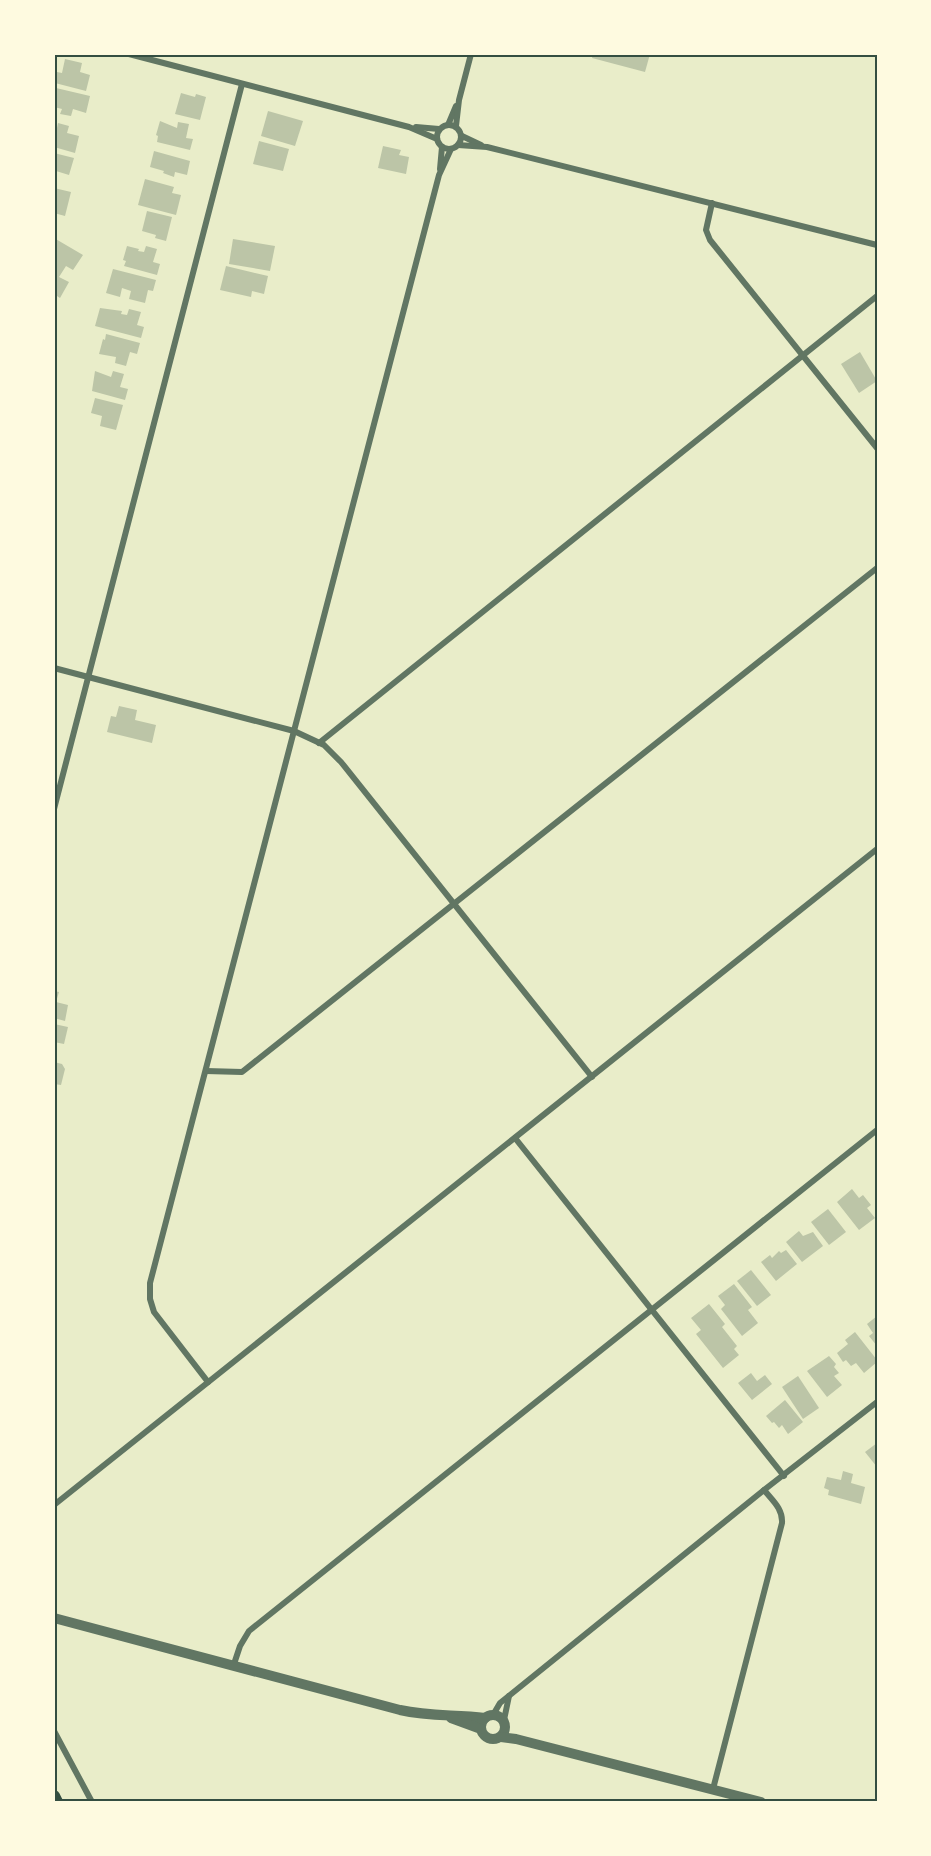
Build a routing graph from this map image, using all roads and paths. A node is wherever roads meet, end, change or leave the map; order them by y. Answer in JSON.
{"nodes":[{"id":1,"x":129,"y":54,"type":"edge"},
{"id":2,"x":471,"y":54,"type":"edge"},
{"id":3,"x":242,"y":84,"type":"junction"},
{"id":4,"x":459,"y":100,"type":"junction"},
{"id":5,"x":448,"y":125,"type":"junction"},
{"id":6,"x":456,"y":126,"type":"junction"},
{"id":7,"x":409,"y":127,"type":"junction"},
{"id":8,"x":439,"y":129,"type":"junction"},
{"id":9,"x":462,"y":136,"type":"junction"},
{"id":10,"x":437,"y":139,"type":"junction"},
{"id":11,"x":458,"y":145,"type":"junction"},
{"id":12,"x":442,"y":147,"type":"junction"},
{"id":13,"x":487,"y":147,"type":"junction"},
{"id":14,"x":451,"y":149,"type":"junction"},
{"id":15,"x":439,"y":175,"type":"junction"},
{"id":16,"x":712,"y":203,"type":"junction"},
{"id":17,"x":877,"y":245,"type":"edge"},
{"id":18,"x":877,"y":296,"type":"edge"},
{"id":19,"x":803,"y":354,"type":"junction"},
{"id":20,"x":877,"y":448,"type":"edge"},
{"id":21,"x":877,"y":568,"type":"edge"},
{"id":22,"x":54,"y":668,"type":"edge"},
{"id":23,"x":88,"y":677,"type":"junction"},
{"id":24,"x":294,"y":731,"type":"junction"},
{"id":25,"x":319,"y":742,"type":"junction"},
{"id":26,"x":58,"y":781,"type":"edge"},
{"id":27,"x":54,"y":809,"type":"edge"},
{"id":28,"x":877,"y":849,"type":"edge"},
{"id":29,"x":455,"y":904,"type":"junction"},
{"id":30,"x":206,"y":1071,"type":"junction"},
{"id":31,"x":592,"y":1077,"type":"junction"},
{"id":32,"x":877,"y":1130,"type":"edge"},
{"id":33,"x":515,"y":1138,"type":"junction"},
{"id":34,"x":652,"y":1310,"type":"junction"},
{"id":35,"x":208,"y":1382,"type":"junction"},
{"id":36,"x":877,"y":1402,"type":"edge"},
{"id":37,"x":784,"y":1476,"type":"junction"},
{"id":38,"x":764,"y":1490,"type":"junction"},
{"id":39,"x":54,"y":1505,"type":"edge"},
{"id":40,"x":54,"y":1618,"type":"edge"},
{"id":41,"x":234,"y":1664,"type":"junction"},
{"id":42,"x":510,"y":1695,"type":"junction"},
{"id":43,"x":494,"y":1721,"type":"junction"},
{"id":44,"x":54,"y":1731,"type":"edge"},
{"id":45,"x":501,"y":1737,"type":"junction"},
{"id":46,"x":56,"y":1739,"type":"edge"},
{"id":47,"x":537,"y":1744,"type":"junction"},
{"id":48,"x":713,"y":1789,"type":"junction"},
{"id":49,"x":54,"y":1796,"type":"edge"},
{"id":50,"x":57,"y":1802,"type":"edge"},
{"id":51,"x":92,"y":1802,"type":"edge"},
{"id":52,"x":761,"y":1802,"type":"edge"}],
"edges":[{"from":1,"to":3,"type":"street"},
{"from":2,"to":4,"type":"street"},
{"from":3,"to":7,"type":"street"},
{"from":3,"to":23,"type":"street"},
{"from":4,"to":5,"type":"street"},
{"from":4,"to":6,"type":"street"},
{"from":5,"to":6,"type":"street"},
{"from":5,"to":8,"type":"street"},
{"from":6,"to":9,"type":"street"},
{"from":7,"to":8,"type":"street"},
{"from":7,"to":10,"type":"street"},
{"from":8,"to":10,"type":"street"},
{"from":9,"to":11,"type":"street"},
{"from":9,"to":13,"type":"street"},
{"from":10,"to":12,"type":"street"},
{"from":11,"to":13,"type":"street"},
{"from":11,"to":14,"type":"street"},
{"from":12,"to":14,"type":"street"},
{"from":12,"to":15,"type":"street"},
{"from":13,"to":16,"type":"street"},
{"from":14,"to":15,"type":"street"},
{"from":15,"to":24,"type":"street"},
{"from":16,"to":17,"type":"street"},
{"from":16,"to":19,"type":"street"},
{"from":18,"to":19,"type":"street"},
{"from":19,"to":20,"type":"street"},
{"from":19,"to":25,"type":"street"},
{"from":21,"to":29,"type":"street"},
{"from":22,"to":23,"type":"street"},
{"from":23,"to":24,"type":"street"},
{"from":23,"to":26,"type":"street"},
{"from":24,"to":25,"type":"street"},
{"from":24,"to":30,"type":"street"},
{"from":25,"to":29,"type":"street"},
{"from":26,"to":27,"type":"street"},
{"from":28,"to":31,"type":"street"},
{"from":29,"to":30,"type":"street"},
{"from":29,"to":31,"type":"street"},
{"from":30,"to":35,"type":"street"},
{"from":31,"to":33,"type":"street"},
{"from":32,"to":34,"type":"street"},
{"from":33,"to":34,"type":"street"},
{"from":33,"to":35,"type":"street"},
{"from":34,"to":37,"type":"street"},
{"from":34,"to":41,"type":"street"},
{"from":35,"to":39,"type":"street"},
{"from":36,"to":37,"type":"street"},
{"from":37,"to":38,"type":"street"},
{"from":38,"to":42,"type":"street"},
{"from":38,"to":48,"type":"street"},
{"from":40,"to":41,"type":"street"},
{"from":41,"to":43,"type":"street"},
{"from":42,"to":43,"type":"street"},
{"from":42,"to":43,"type":"street"},
{"from":43,"to":45,"type":"street"},
{"from":43,"to":45,"type":"street"},
{"from":43,"to":47,"type":"street"},
{"from":44,"to":46,"type":"street"},
{"from":45,"to":47,"type":"street"},
{"from":46,"to":51,"type":"street"},
{"from":47,"to":48,"type":"street"},
{"from":48,"to":52,"type":"street"},
{"from":49,"to":50,"type":"main road"}]}
